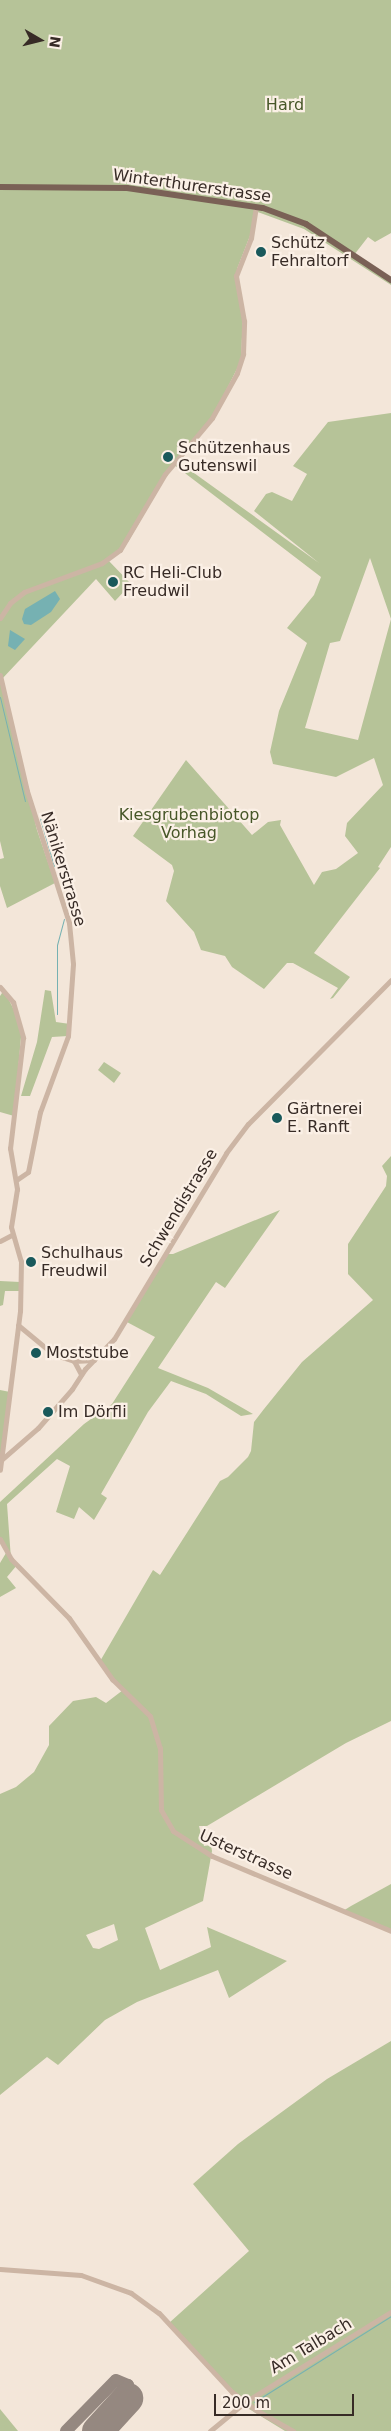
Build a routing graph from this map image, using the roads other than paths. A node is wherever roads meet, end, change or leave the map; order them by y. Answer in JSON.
{"nodes":[{"id":1,"x":2,"y":187,"type":"edge"},
{"id":2,"x":256,"y":206,"type":"junction"},
{"id":3,"x":391,"y":280,"type":"edge"},
{"id":4,"x":0,"y":618,"type":"edge"},
{"id":5,"x":0,"y":675,"type":"edge"},
{"id":6,"x":391,"y":980,"type":"edge"},
{"id":7,"x":0,"y":987,"type":"edge"},
{"id":8,"x":16,"y":1180,"type":"junction"},
{"id":9,"x":12,"y":1236,"type":"junction"},
{"id":10,"x":0,"y":1241,"type":"edge"},
{"id":11,"x":18,"y":1325,"type":"junction"},
{"id":12,"x":94,"y":1360,"type":"junction"},
{"id":13,"x":74,"y":1361,"type":"junction"},
{"id":14,"x":82,"y":1374,"type":"junction"},
{"id":15,"x":1,"y":1460,"type":"junction"},
{"id":16,"x":0,"y":1468,"type":"edge"},
{"id":17,"x":0,"y":1539,"type":"edge"},
{"id":18,"x":391,"y":1931,"type":"edge"},
{"id":19,"x":0,"y":2269,"type":"edge"},
{"id":20,"x":391,"y":2312,"type":"edge"},
{"id":21,"x":245,"y":2402,"type":"junction"},
{"id":22,"x":210,"y":2431,"type":"edge"},
{"id":23,"x":293,"y":2431,"type":"edge"}],
"edges":[{"from":1,"to":2,"type":"main road","name":"Winterthurerstrasse"},
{"from":2,"to":3,"type":"main road","name":"Winterthurerstrasse"},
{"from":2,"to":4,"type":"street"},
{"from":5,"to":8,"type":"street","name":"Nänikerstrasse"},
{"from":6,"to":12,"type":"street","name":"Schwendistrasse"},
{"from":7,"to":8,"type":"street"},
{"from":8,"to":9,"type":"street"},
{"from":9,"to":10,"type":"street"},
{"from":9,"to":11,"type":"street"},
{"from":11,"to":13,"type":"street"},
{"from":11,"to":15,"type":"street"},
{"from":12,"to":13,"type":"street"},
{"from":12,"to":14,"type":"street","name":"Schwendistrasse"},
{"from":13,"to":14,"type":"street"},
{"from":14,"to":15,"type":"street","name":"Schwendistrasse"},
{"from":15,"to":16,"type":"street"},
{"from":17,"to":18,"type":"street","name":"Usterstrasse"},
{"from":19,"to":21,"type":"street"},
{"from":20,"to":21,"type":"street","name":"Am Talbach"},
{"from":21,"to":22,"type":"street","name":"Am Talbach"},
{"from":21,"to":23,"type":"street"}]}
